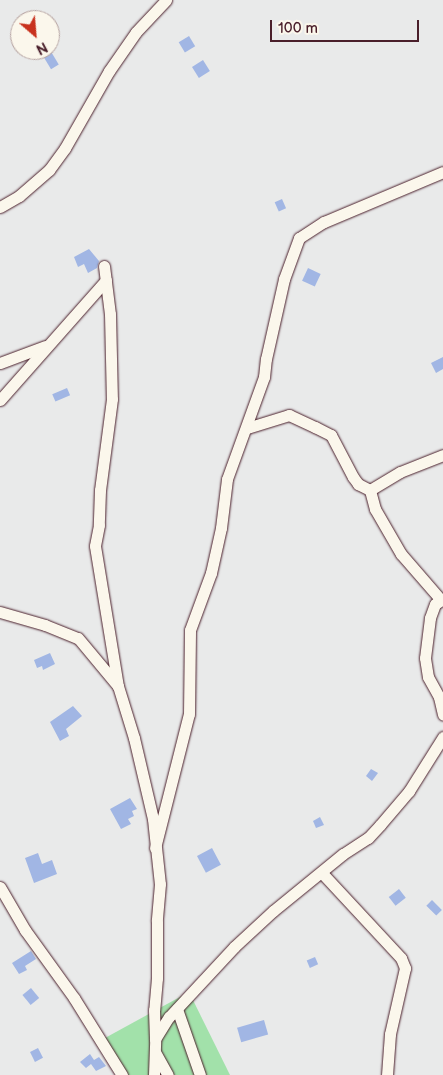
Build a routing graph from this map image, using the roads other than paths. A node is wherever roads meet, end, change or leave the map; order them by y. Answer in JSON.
{"nodes":[{"id":1,"x":167,"y":1,"type":"edge"},
{"id":2,"x":443,"y":172,"type":"edge"},
{"id":3,"x":0,"y":207,"type":"edge"},
{"id":4,"x":104,"y":266,"type":"dead end"},
{"id":5,"x":106,"y":280,"type":"junction"},
{"id":6,"x":48,"y":345,"type":"junction"},
{"id":7,"x":0,"y":363,"type":"edge"},
{"id":8,"x":0,"y":400,"type":"edge"},
{"id":9,"x":247,"y":428,"type":"junction"},
{"id":10,"x":443,"y":455,"type":"edge"},
{"id":11,"x":370,"y":490,"type":"junction"},
{"id":12,"x":442,"y":600,"type":"edge"},
{"id":13,"x":0,"y":612,"type":"edge"},
{"id":14,"x":118,"y":686,"type":"junction"},
{"id":15,"x":443,"y":715,"type":"edge"},
{"id":16,"x":443,"y":737,"type":"edge"},
{"id":17,"x":155,"y":848,"type":"junction"},
{"id":18,"x":322,"y":873,"type":"junction"},
{"id":19,"x":0,"y":887,"type":"edge"},
{"id":20,"x":177,"y":1009,"type":"junction"},
{"id":21,"x":155,"y":1039,"type":"junction"},
{"id":22,"x":155,"y":1052,"type":"junction"},
{"id":23,"x":122,"y":1075,"type":"edge"},
{"id":24,"x":154,"y":1075,"type":"edge"},
{"id":25,"x":168,"y":1075,"type":"edge"},
{"id":26,"x":200,"y":1075,"type":"edge"},
{"id":27,"x":387,"y":1075,"type":"edge"}],
"edges":[{"from":1,"to":3,"type":"street"},
{"from":2,"to":9,"type":"street"},
{"from":4,"to":5,"type":"street"},
{"from":5,"to":6,"type":"street"},
{"from":5,"to":14,"type":"street"},
{"from":6,"to":7,"type":"street"},
{"from":6,"to":8,"type":"street"},
{"from":9,"to":11,"type":"street"},
{"from":9,"to":17,"type":"street"},
{"from":10,"to":11,"type":"street"},
{"from":11,"to":12,"type":"street"},
{"from":12,"to":15,"type":"street"},
{"from":13,"to":14,"type":"street"},
{"from":14,"to":17,"type":"street"},
{"from":16,"to":18,"type":"street"},
{"from":17,"to":21,"type":"street"},
{"from":18,"to":20,"type":"street"},
{"from":18,"to":27,"type":"street"},
{"from":19,"to":23,"type":"street"},
{"from":20,"to":21,"type":"street"},
{"from":20,"to":26,"type":"street"},
{"from":21,"to":22,"type":"street"},
{"from":22,"to":24,"type":"street"},
{"from":22,"to":25,"type":"street"}]}
